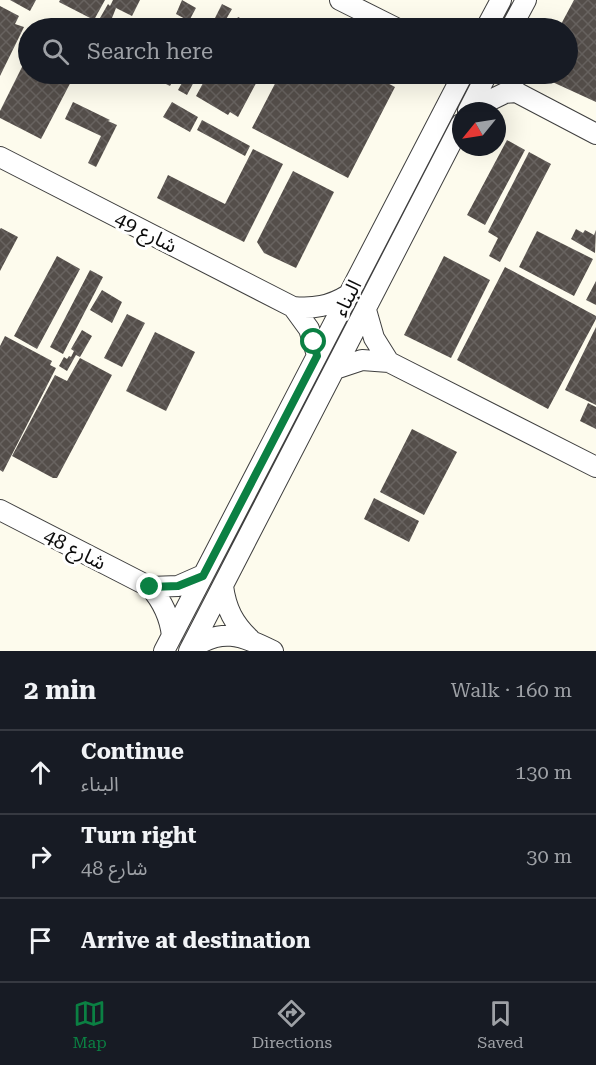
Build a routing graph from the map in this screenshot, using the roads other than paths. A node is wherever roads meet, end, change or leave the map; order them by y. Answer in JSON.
{"nodes":[{"id":1,"x":340,"y":0,"type":"edge"},
{"id":2,"x":501,"y":0,"type":"edge"},
{"id":3,"x":526,"y":0,"type":"edge"},
{"id":4,"x":376,"y":18,"type":"edge"},
{"id":5,"x":491,"y":18,"type":"edge"},
{"id":6,"x":516,"y":18,"type":"edge"},
{"id":7,"x":450,"y":84,"type":"edge"},
{"id":8,"x":458,"y":84,"type":"edge"},
{"id":9,"x":482,"y":84,"type":"edge"},
{"id":10,"x":512,"y":84,"type":"edge"},
{"id":11,"x":516,"y":92,"type":"junction"},
{"id":12,"x":453,"y":93,"type":"junction"},
{"id":13,"x":473,"y":102,"type":"edge"},
{"id":14,"x":485,"y":102,"type":"edge"},
{"id":15,"x":596,"y":134,"type":"edge"},
{"id":16,"x":452,"y":142,"type":"edge"},
{"id":17,"x":0,"y":157,"type":"edge"},
{"id":18,"x":348,"y":295,"type":"junction"},
{"id":19,"x":293,"y":307,"type":"junction"},
{"id":20,"x":366,"y":310,"type":"junction"},
{"id":21,"x":317,"y":356,"type":"junction"},
{"id":22,"x":389,"y":362,"type":"junction"},
{"id":23,"x":335,"y":369,"type":"junction"},
{"id":24,"x":596,"y":467,"type":"edge"},
{"id":25,"x":0,"y":510,"type":"edge"},
{"id":26,"x":203,"y":576,"type":"junction"},
{"id":27,"x":223,"y":586,"type":"junction"},
{"id":28,"x":150,"y":587,"type":"junction"},
{"id":29,"x":250,"y":639,"type":"junction"},
{"id":30,"x":168,"y":644,"type":"edge"},
{"id":31,"x":189,"y":651,"type":"edge"},
{"id":32,"x":273,"y":651,"type":"edge"}],
"edges":[{"from":1,"to":4,"type":"street"},
{"from":2,"to":5,"type":"street"},
{"from":3,"to":6,"type":"street"},
{"from":7,"to":12,"type":"street"},
{"from":8,"to":12,"type":"street","name":"البناء"},
{"from":9,"to":13,"type":"street"},
{"from":10,"to":11,"type":"street"},
{"from":11,"to":14,"type":"street"},
{"from":11,"to":15,"type":"street"},
{"from":12,"to":18,"type":"street","name":"البناء"},
{"from":16,"to":20,"type":"street","name":"البناء"},
{"from":17,"to":19,"type":"street","name":"شارع 49"},
{"from":18,"to":19,"type":"street","name":"شارع 49"},
{"from":18,"to":21,"type":"street","name":"البناء"},
{"from":19,"to":21,"type":"street","name":"شارع 49"},
{"from":20,"to":22,"type":"street"},
{"from":20,"to":23,"type":"street","name":"البناء"},
{"from":21,"to":26,"type":"street","name":"البناء"},
{"from":22,"to":23,"type":"street"},
{"from":22,"to":24,"type":"street"},
{"from":23,"to":27,"type":"street","name":"البناء"},
{"from":25,"to":28,"type":"street","name":"شارع 48"},
{"from":26,"to":28,"type":"street"},
{"from":26,"to":30,"type":"street","name":"البناء"},
{"from":27,"to":29,"type":"street"},
{"from":27,"to":31,"type":"street","name":"البناء"},
{"from":28,"to":30,"type":"street","name":"شارع 48"},
{"from":29,"to":31,"type":"street"},
{"from":29,"to":32,"type":"street"}]}
